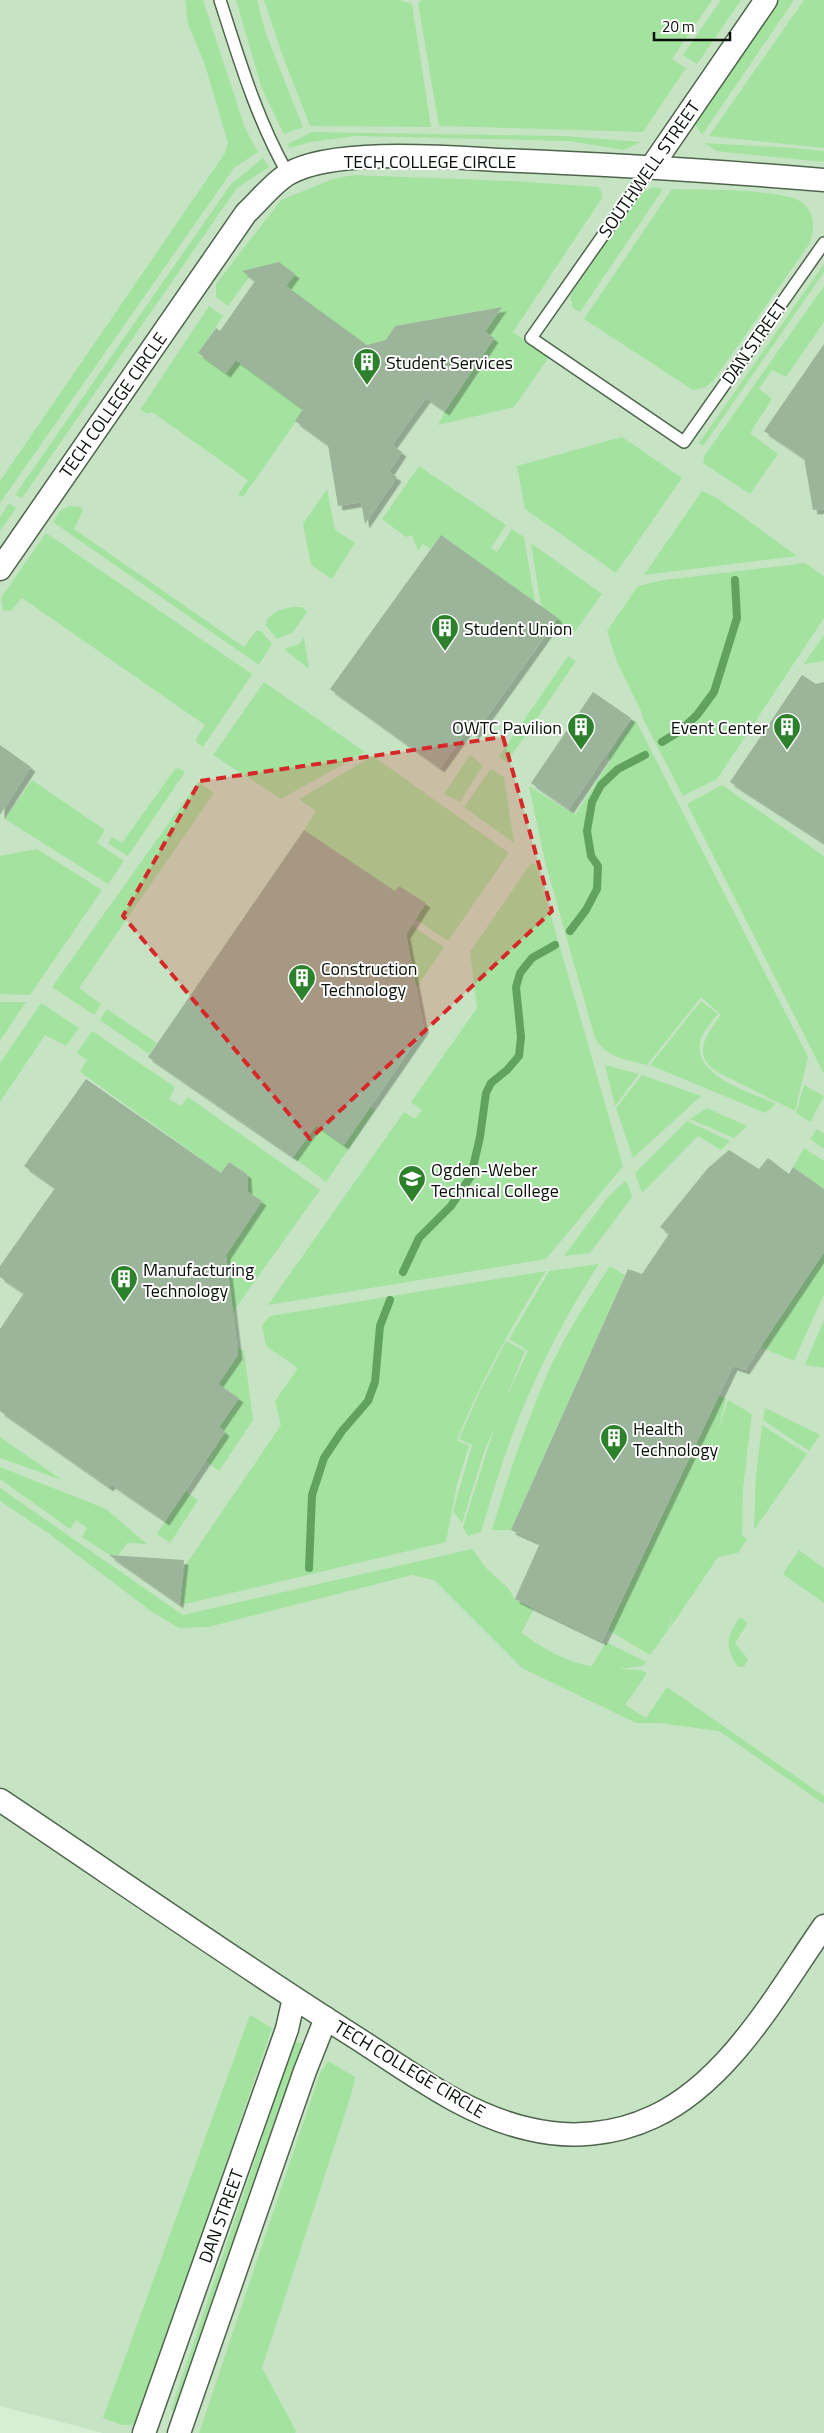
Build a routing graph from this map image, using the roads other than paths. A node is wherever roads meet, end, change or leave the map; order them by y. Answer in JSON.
{"nodes":[{"id":1,"x":220,"y":0,"type":"edge"},
{"id":2,"x":766,"y":0,"type":"edge"},
{"id":3,"x":652,"y":166,"type":"junction"},
{"id":4,"x":288,"y":174,"type":"junction"},
{"id":5,"x":824,"y":180,"type":"edge"},
{"id":6,"x":824,"y":243,"type":"edge"},
{"id":7,"x":684,"y":442,"type":"joint"},
{"id":8,"x":0,"y":569,"type":"edge"},
{"id":9,"x":0,"y":1800,"type":"edge"},
{"id":10,"x":824,"y":1926,"type":"edge"},
{"id":11,"x":294,"y":1998,"type":"junction"},
{"id":12,"x":326,"y":2018,"type":"junction"},
{"id":13,"x":144,"y":2433,"type":"edge"},
{"id":14,"x":179,"y":2433,"type":"edge"}],
"edges":[{"from":1,"to":4,"type":"lane"},
{"from":2,"to":3,"type":"street","name":"SOUTHWELL STREET"},
{"from":3,"to":4,"type":"street","name":"TECH COLLEGE CIRCLE"},
{"from":3,"to":5,"type":"street","name":"TECH COLLEGE CIRCLE"},
{"from":3,"to":7,"type":"lane","name":"SOUTHWELL STREET"},
{"from":4,"to":8,"type":"street","name":"TECH COLLEGE CIRCLE"},
{"from":6,"to":7,"type":"lane","name":"DAN STREET"},
{"from":9,"to":11,"type":"street","name":"TECH COLLEGE CIRCLE"},
{"from":10,"to":12,"type":"street","name":"TECH COLLEGE CIRCLE"},
{"from":11,"to":12,"type":"street","name":"TECH COLLEGE CIRCLE"},
{"from":11,"to":13,"type":"street","name":"DAN STREET"},
{"from":12,"to":14,"type":"street","name":"DAN STREET"}]}
